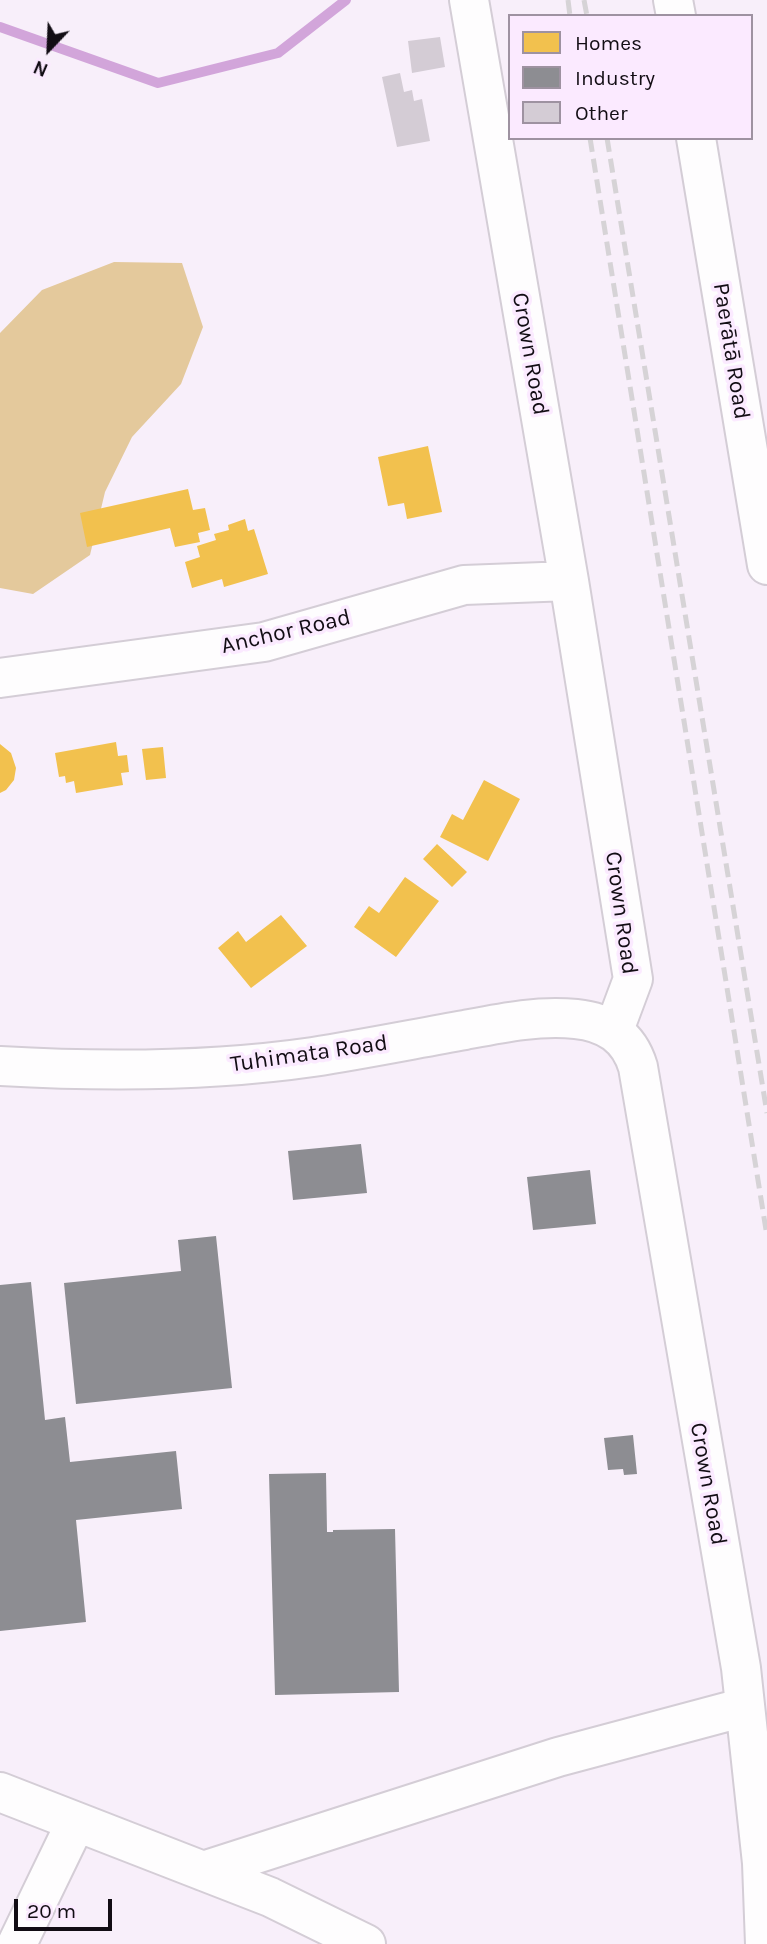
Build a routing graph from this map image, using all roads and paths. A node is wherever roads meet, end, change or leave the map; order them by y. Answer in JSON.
{"nodes":[{"id":1,"x":469,"y":0,"type":"edge"},
{"id":2,"x":696,"y":140,"type":"edge"},
{"id":3,"x":767,"y":565,"type":"edge"},
{"id":4,"x":569,"y":581,"type":"junction"},
{"id":5,"x":0,"y":678,"type":"edge"},
{"id":6,"x":614,"y":1030,"type":"junction"},
{"id":7,"x":0,"y":1066,"type":"edge"},
{"id":8,"x":745,"y":1707,"type":"junction"},
{"id":9,"x":0,"y":1792,"type":"edge"},
{"id":10,"x":76,"y":1822,"type":"junction"},
{"id":11,"x":204,"y":1871,"type":"junction"},
{"id":12,"x":17,"y":1944,"type":"edge"},
{"id":13,"x":366,"y":1944,"type":"edge"},
{"id":14,"x":765,"y":1944,"type":"edge"}],
"edges":[{"from":1,"to":4,"type":"main road","name":"Crown Road"},
{"from":2,"to":3,"type":"main road","name":"Paerātā Road"},
{"from":4,"to":5,"type":"main road","name":"Anchor Road"},
{"from":4,"to":6,"type":"main road","name":"Crown Road"},
{"from":6,"to":7,"type":"main road","name":"Tuhimata Road"},
{"from":6,"to":8,"type":"main road","name":"Crown Road"},
{"from":8,"to":11,"type":"main road"},
{"from":8,"to":14,"type":"main road","name":"Crown Road"},
{"from":9,"to":10,"type":"main road"},
{"from":10,"to":11,"type":"main road"},
{"from":10,"to":12,"type":"main road"},
{"from":11,"to":13,"type":"main road"}]}
